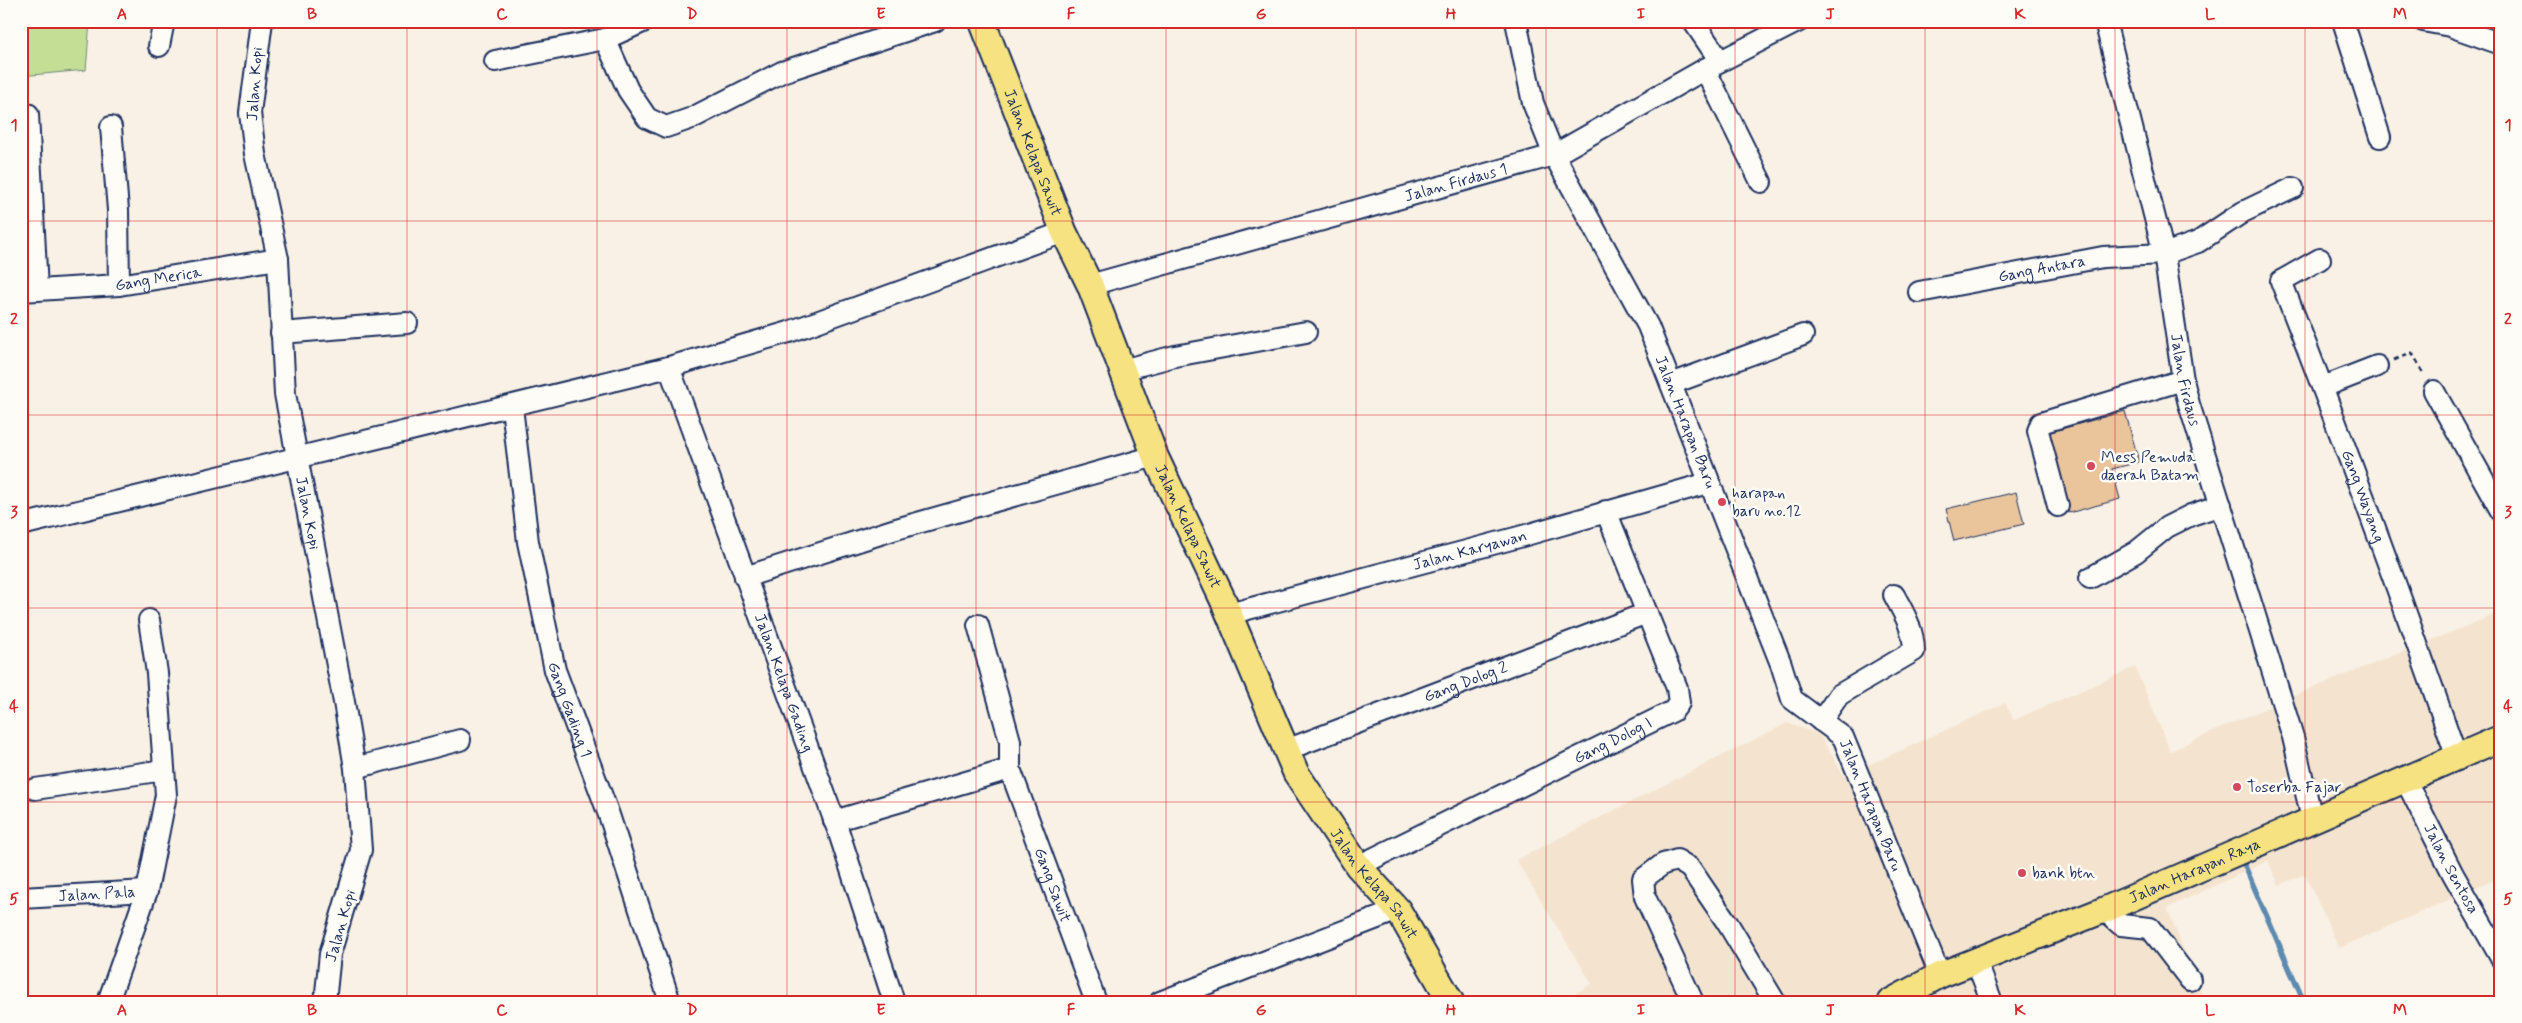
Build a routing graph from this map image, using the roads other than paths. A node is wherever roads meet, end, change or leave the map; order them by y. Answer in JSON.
{"nodes":[{"id":1,"x":164,"y":21,"type":"edge"},
{"id":2,"x":262,"y":21,"type":"edge"},
{"id":3,"x":645,"y":21,"type":"edge"},
{"id":4,"x":936,"y":21,"type":"edge"},
{"id":5,"x":982,"y":21,"type":"edge"},
{"id":6,"x":1516,"y":21,"type":"edge"},
{"id":7,"x":1693,"y":21,"type":"edge"},
{"id":8,"x":1798,"y":21,"type":"edge"},
{"id":9,"x":2105,"y":21,"type":"edge"},
{"id":10,"x":2343,"y":21,"type":"edge"},
{"id":11,"x":2423,"y":21,"type":"edge"},
{"id":12,"x":605,"y":39,"type":"junction"},
{"id":13,"x":2501,"y":44,"type":"edge"},
{"id":14,"x":159,"y":46,"type":"dead end"},
{"id":15,"x":495,"y":61,"type":"dead end"},
{"id":16,"x":1712,"y":65,"type":"junction"},
{"id":17,"x":28,"y":114,"type":"dead end"},
{"id":18,"x":110,"y":127,"type":"dead end"},
{"id":19,"x":2380,"y":138,"type":"dead end"},
{"id":20,"x":1554,"y":155,"type":"junction"},
{"id":21,"x":1761,"y":182,"type":"dead end"},
{"id":22,"x":2293,"y":188,"type":"dead end"},
{"id":23,"x":1064,"y":232,"type":"junction"},
{"id":24,"x":2164,"y":254,"type":"junction"},
{"id":25,"x":2320,"y":258,"type":"dead end"},
{"id":26,"x":278,"y":259,"type":"junction"},
{"id":27,"x":119,"y":285,"type":"junction"},
{"id":28,"x":1090,"y":285,"type":"junction"},
{"id":29,"x":29,"y":291,"type":"edge"},
{"id":30,"x":1920,"y":292,"type":"dead end"},
{"id":31,"x":407,"y":323,"type":"dead end"},
{"id":32,"x":1306,"y":332,"type":"dead end"},
{"id":33,"x":281,"y":333,"type":"junction"},
{"id":34,"x":1803,"y":335,"type":"dead end"},
{"id":35,"x":2377,"y":366,"type":"road end"},
{"id":36,"x":668,"y":367,"type":"junction"},
{"id":37,"x":1122,"y":370,"type":"junction"},
{"id":38,"x":2183,"y":380,"type":"junction"},
{"id":39,"x":1671,"y":384,"type":"junction"},
{"id":40,"x":2323,"y":387,"type":"junction"},
{"id":41,"x":2434,"y":391,"type":"road end"},
{"id":42,"x":512,"y":407,"type":"junction"},
{"id":43,"x":298,"y":456,"type":"junction"},
{"id":44,"x":1155,"y":456,"type":"junction"},
{"id":45,"x":1708,"y":482,"type":"junction"},
{"id":46,"x":2221,"y":505,"type":"junction"},
{"id":47,"x":2058,"y":506,"type":"dead end"},
{"id":48,"x":1606,"y":511,"type":"junction"},
{"id":49,"x":2501,"y":511,"type":"edge"},
{"id":50,"x":21,"y":525,"type":"edge"},
{"id":51,"x":745,"y":577,"type":"junction"},
{"id":52,"x":2090,"y":578,"type":"dead end"},
{"id":53,"x":1894,"y":595,"type":"dead end"},
{"id":54,"x":1647,"y":613,"type":"junction"},
{"id":55,"x":1229,"y":614,"type":"junction"},
{"id":56,"x":149,"y":620,"type":"dead end"},
{"id":57,"x":978,"y":625,"type":"dead end"},
{"id":58,"x":1821,"y":721,"type":"junction"},
{"id":59,"x":2501,"y":738,"type":"edge"},
{"id":60,"x":460,"y":740,"type":"dead end"},
{"id":61,"x":1286,"y":750,"type":"junction"},
{"id":62,"x":2456,"y":755,"type":"junction"},
{"id":63,"x":355,"y":768,"type":"junction"},
{"id":64,"x":1010,"y":769,"type":"junction"},
{"id":65,"x":164,"y":770,"type":"junction"},
{"id":66,"x":2405,"y":779,"type":"junction"},
{"id":67,"x":35,"y":788,"type":"dead end"},
{"id":68,"x":2312,"y":819,"type":"junction"},
{"id":69,"x":834,"y":821,"type":"junction"},
{"id":70,"x":1358,"y":866,"type":"junction"},
{"id":71,"x":147,"y":891,"type":"junction"},
{"id":72,"x":21,"y":898,"type":"edge"},
{"id":73,"x":1398,"y":910,"type":"junction"},
{"id":74,"x":2104,"y":910,"type":"junction"},
{"id":75,"x":2501,"y":958,"type":"edge"},
{"id":76,"x":1976,"y":961,"type":"junction"},
{"id":77,"x":1940,"y":975,"type":"junction"},
{"id":78,"x":2190,"y":980,"type":"dead end"},
{"id":79,"x":108,"y":1002,"type":"edge"},
{"id":80,"x":325,"y":1002,"type":"edge"},
{"id":81,"x":670,"y":1002,"type":"edge"},
{"id":82,"x":894,"y":1002,"type":"edge"},
{"id":83,"x":1096,"y":1002,"type":"edge"},
{"id":84,"x":1160,"y":1002,"type":"edge"},
{"id":85,"x":1451,"y":1002,"type":"edge"},
{"id":86,"x":1693,"y":1002,"type":"edge"},
{"id":87,"x":1775,"y":1002,"type":"edge"},
{"id":88,"x":1890,"y":1002,"type":"edge"},
{"id":89,"x":1992,"y":1002,"type":"edge"}],
"edges":[{"from":1,"to":14,"type":"street"},
{"from":2,"to":26,"type":"street","name":"Jalan Kopi"},
{"from":3,"to":12,"type":"street"},
{"from":4,"to":12,"type":"street"},
{"from":5,"to":23,"type":"main road","name":"Jalan Kelapa Sawit"},
{"from":6,"to":20,"type":"street","name":"Jalan Harapan Baru"},
{"from":7,"to":16,"type":"street"},
{"from":8,"to":16,"type":"street","name":"Jalan Firdaus 1"},
{"from":9,"to":24,"type":"street","name":"Jalan Firdaus"},
{"from":10,"to":19,"type":"street"},
{"from":11,"to":13,"type":"street"},
{"from":12,"to":15,"type":"street"},
{"from":16,"to":20,"type":"street","name":"Jalan Firdaus 1"},
{"from":16,"to":21,"type":"street"},
{"from":17,"to":29,"type":"street"},
{"from":18,"to":27,"type":"street"},
{"from":20,"to":28,"type":"street","name":"Jalan Firdaus 1"},
{"from":20,"to":39,"type":"street","name":"Jalan Harapan Baru"},
{"from":22,"to":24,"type":"street","name":"Gang Antara"},
{"from":23,"to":28,"type":"main road","name":"Jalan Kelapa Sawit"},
{"from":23,"to":36,"type":"street"},
{"from":24,"to":30,"type":"street","name":"Gang Antara"},
{"from":24,"to":38,"type":"street","name":"Jalan Firdaus"},
{"from":25,"to":40,"type":"street","name":"Gang Wayang"},
{"from":26,"to":27,"type":"street","name":"Gang Merica"},
{"from":26,"to":33,"type":"street","name":"Jalan Kopi"},
{"from":27,"to":29,"type":"street","name":"Gang Merica"},
{"from":28,"to":37,"type":"main road","name":"Jalan Kelapa Sawit"},
{"from":31,"to":33,"type":"street"},
{"from":32,"to":37,"type":"street"},
{"from":33,"to":43,"type":"street","name":"Jalan Kopi"},
{"from":34,"to":39,"type":"street"},
{"from":35,"to":40,"type":"street"},
{"from":36,"to":42,"type":"street"},
{"from":36,"to":51,"type":"street","name":"Jalan Kelapa Gading"},
{"from":37,"to":44,"type":"main road","name":"Jalan Kelapa Sawit"},
{"from":38,"to":46,"type":"street","name":"Jalan Firdaus"},
{"from":38,"to":47,"type":"street"},
{"from":39,"to":45,"type":"street","name":"Jalan Harapan Baru"},
{"from":40,"to":62,"type":"street","name":"Gang Wayang"},
{"from":41,"to":49,"type":"street"},
{"from":42,"to":43,"type":"street"},
{"from":42,"to":81,"type":"street","name":"Gang Gading 1"},
{"from":43,"to":50,"type":"street"},
{"from":43,"to":63,"type":"street","name":"Jalan Kopi"},
{"from":44,"to":51,"type":"street"},
{"from":44,"to":55,"type":"main road","name":"Jalan Kelapa Sawit"},
{"from":45,"to":48,"type":"street","name":"Jalan Karyawan"},
{"from":45,"to":58,"type":"street","name":"Jalan Harapan Baru"},
{"from":46,"to":52,"type":"street"},
{"from":46,"to":68,"type":"street","name":"Jalan Firdaus"},
{"from":48,"to":54,"type":"street","name":"Gang Dolog I"},
{"from":48,"to":55,"type":"street","name":"Jalan Karyawan"},
{"from":51,"to":69,"type":"street","name":"Jalan Kelapa Gading"},
{"from":53,"to":58,"type":"street"},
{"from":54,"to":61,"type":"street","name":"Gang Dolog 2"},
{"from":54,"to":70,"type":"street","name":"Gang Dolog I"},
{"from":55,"to":61,"type":"main road","name":"Jalan Kelapa Sawit"},
{"from":56,"to":65,"type":"street"},
{"from":57,"to":64,"type":"street","name":"Gang Sawit"},
{"from":58,"to":77,"type":"street","name":"Jalan Harapan Baru"},
{"from":59,"to":62,"type":"main road","name":"Jalan Harapan Raya"},
{"from":60,"to":63,"type":"street"},
{"from":61,"to":70,"type":"main road","name":"Jalan Kelapa Sawit"},
{"from":62,"to":66,"type":"main road","name":"Jalan Harapan Raya"},
{"from":63,"to":80,"type":"street","name":"Jalan Kopi"},
{"from":64,"to":69,"type":"street"},
{"from":64,"to":83,"type":"street","name":"Gang Sawit"},
{"from":65,"to":67,"type":"street"},
{"from":65,"to":71,"type":"street"},
{"from":66,"to":68,"type":"main road","name":"Jalan Harapan Raya"},
{"from":66,"to":75,"type":"street","name":"Jalan Sentosa"},
{"from":68,"to":74,"type":"main road","name":"Jalan Harapan Raya"},
{"from":69,"to":82,"type":"street","name":"Jalan Kelapa Gading"},
{"from":70,"to":73,"type":"main road","name":"Jalan Kelapa Sawit"},
{"from":71,"to":72,"type":"street","name":"Jalan Pala"},
{"from":71,"to":79,"type":"street","name":"Jalan Pala"},
{"from":73,"to":84,"type":"street"},
{"from":73,"to":85,"type":"main road","name":"Jalan Kelapa Sawit"},
{"from":74,"to":76,"type":"main road","name":"Jalan Harapan Raya"},
{"from":74,"to":78,"type":"street"},
{"from":76,"to":77,"type":"main road","name":"Jalan Harapan Raya"},
{"from":76,"to":89,"type":"street"},
{"from":77,"to":88,"type":"main road","name":"Jalan Harapan Raya"},
{"from":86,"to":87,"type":"street"}]}
